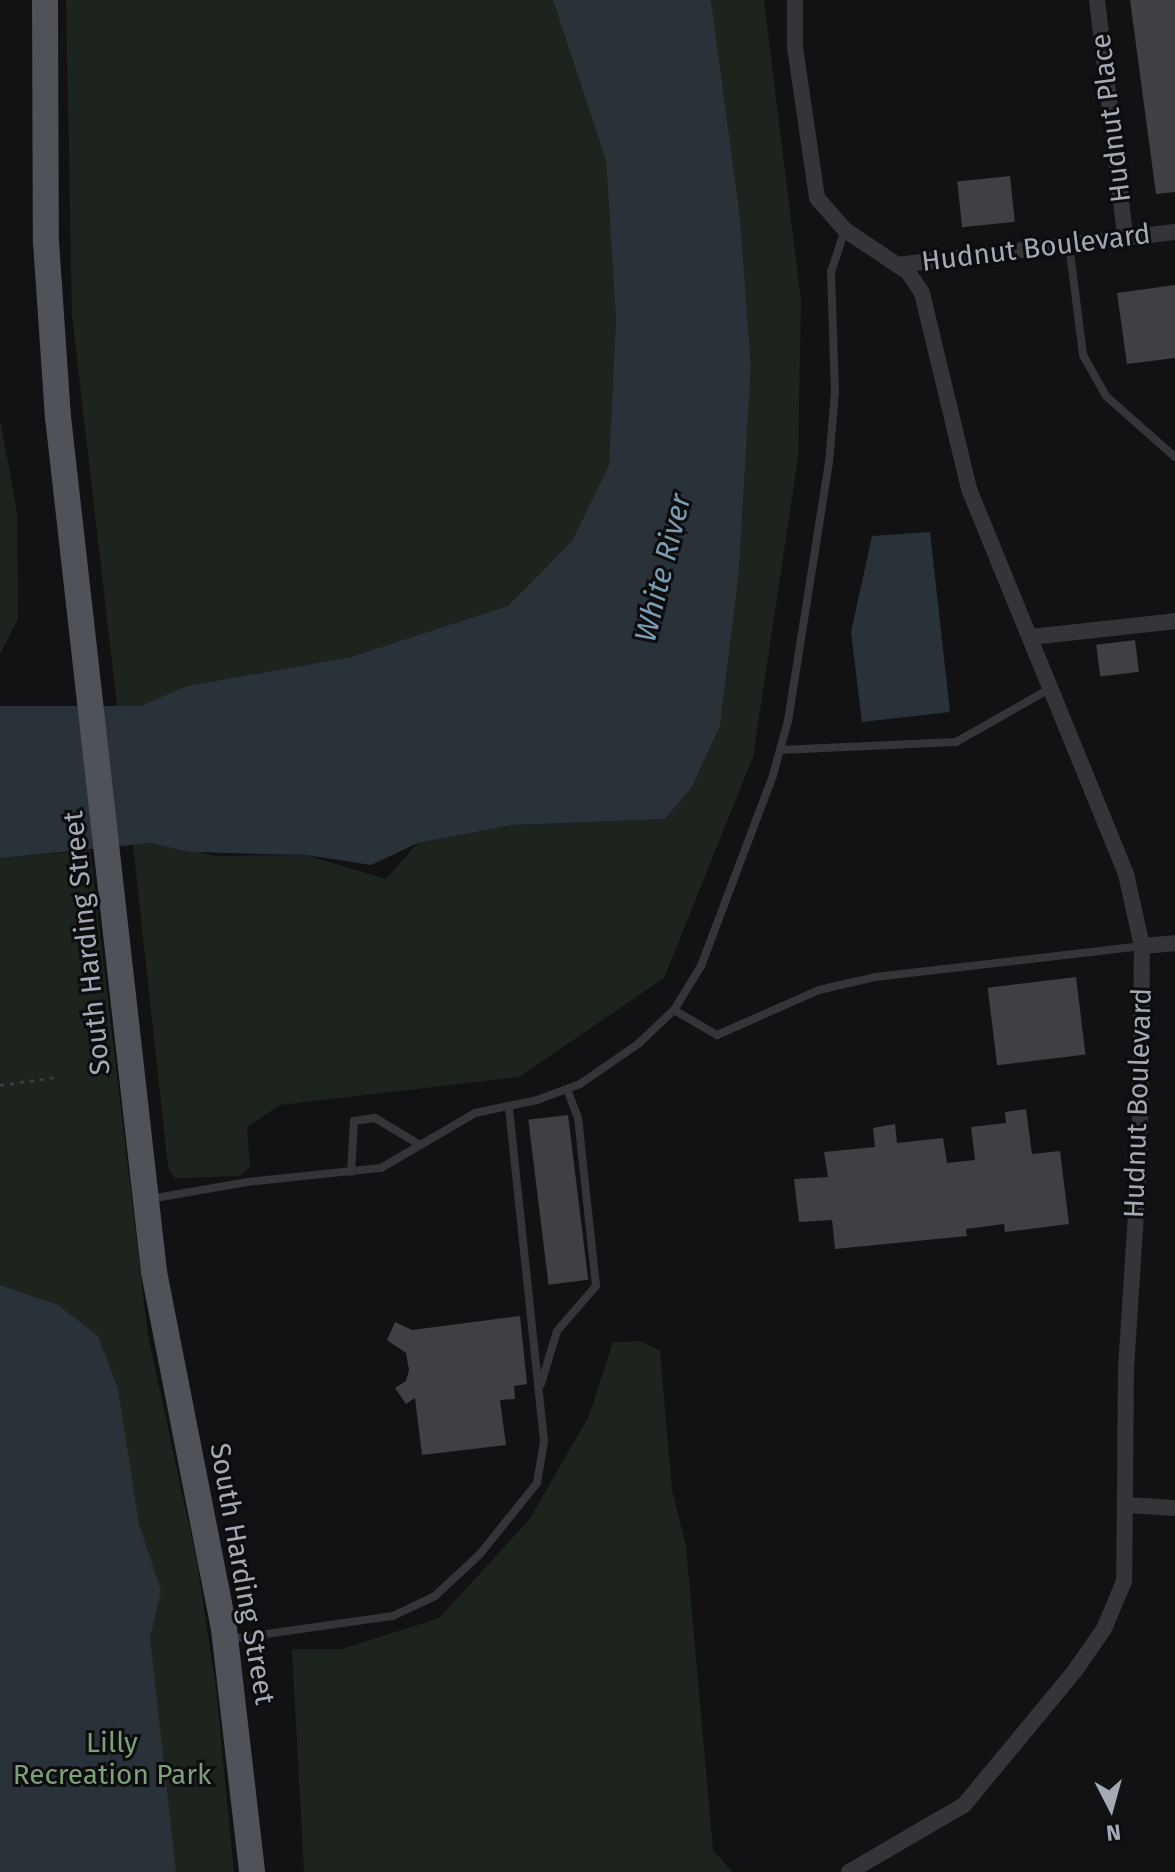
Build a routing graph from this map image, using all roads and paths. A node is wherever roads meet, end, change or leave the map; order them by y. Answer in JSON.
{"nodes":[{"id":1,"x":45,"y":0,"type":"edge"},
{"id":2,"x":795,"y":0,"type":"edge"},
{"id":3,"x":1097,"y":0,"type":"edge"},
{"id":4,"x":845,"y":230,"type":"junction"},
{"id":5,"x":1175,"y":232,"type":"edge"},
{"id":6,"x":1125,"y":236,"type":"junction"},
{"id":7,"x":1069,"y":243,"type":"junction"},
{"id":8,"x":897,"y":265,"type":"junction"},
{"id":9,"x":1175,"y":457,"type":"edge"},
{"id":10,"x":1175,"y":621,"type":"edge"},
{"id":11,"x":1031,"y":637,"type":"junction"},
{"id":12,"x":1051,"y":688,"type":"junction"},
{"id":13,"x":780,"y":750,"type":"junction"},
{"id":14,"x":1175,"y":943,"type":"edge"},
{"id":15,"x":1142,"y":946,"type":"junction"},
{"id":16,"x":674,"y":1010,"type":"junction"},
{"id":17,"x":55,"y":1077,"type":"dead end"},
{"id":18,"x":0,"y":1085,"type":"edge"},
{"id":19,"x":567,"y":1090,"type":"junction"},
{"id":20,"x":509,"y":1106,"type":"junction"},
{"id":21,"x":420,"y":1145,"type":"junction"},
{"id":22,"x":351,"y":1172,"type":"junction"},
{"id":23,"x":146,"y":1200,"type":"junction"},
{"id":24,"x":539,"y":1391,"type":"junction"},
{"id":25,"x":1128,"y":1505,"type":"junction"},
{"id":26,"x":1175,"y":1508,"type":"edge"},
{"id":27,"x":226,"y":1640,"type":"junction"},
{"id":28,"x":252,"y":1872,"type":"edge"},
{"id":29,"x":849,"y":1872,"type":"edge"}],
"edges":[{"from":1,"to":23,"type":"main road","name":"South Harding Street"},
{"from":2,"to":4,"type":"street","name":"Hudnut Boulevard"},
{"from":3,"to":6,"type":"street","name":"Hudnut Place"},
{"from":4,"to":8,"type":"street","name":"Hudnut Boulevard"},
{"from":4,"to":13,"type":"lane"},
{"from":5,"to":6,"type":"street","name":"Hudnut Boulevard"},
{"from":6,"to":7,"type":"street","name":"Hudnut Boulevard"},
{"from":7,"to":8,"type":"street","name":"Hudnut Boulevard"},
{"from":7,"to":9,"type":"lane"},
{"from":8,"to":11,"type":"street","name":"Hudnut Boulevard"},
{"from":10,"to":11,"type":"street"},
{"from":11,"to":12,"type":"street","name":"Hudnut Boulevard"},
{"from":12,"to":13,"type":"lane"},
{"from":12,"to":15,"type":"street","name":"Hudnut Boulevard"},
{"from":13,"to":16,"type":"lane"},
{"from":14,"to":15,"type":"street"},
{"from":15,"to":16,"type":"lane"},
{"from":15,"to":25,"type":"street","name":"Hudnut Boulevard"},
{"from":16,"to":19,"type":"lane"},
{"from":17,"to":18,"type":"path"},
{"from":19,"to":20,"type":"lane"},
{"from":19,"to":24,"type":"lane"},
{"from":20,"to":21,"type":"lane"},
{"from":20,"to":24,"type":"lane"},
{"from":21,"to":22,"type":"lane"},
{"from":21,"to":22,"type":"lane"},
{"from":22,"to":23,"type":"lane"},
{"from":23,"to":27,"type":"main road","name":"South Harding Street"},
{"from":24,"to":27,"type":"lane"},
{"from":25,"to":26,"type":"street"},
{"from":25,"to":29,"type":"street","name":"Hudnut Boulevard"},
{"from":27,"to":28,"type":"main road","name":"South Harding Street"}]}
